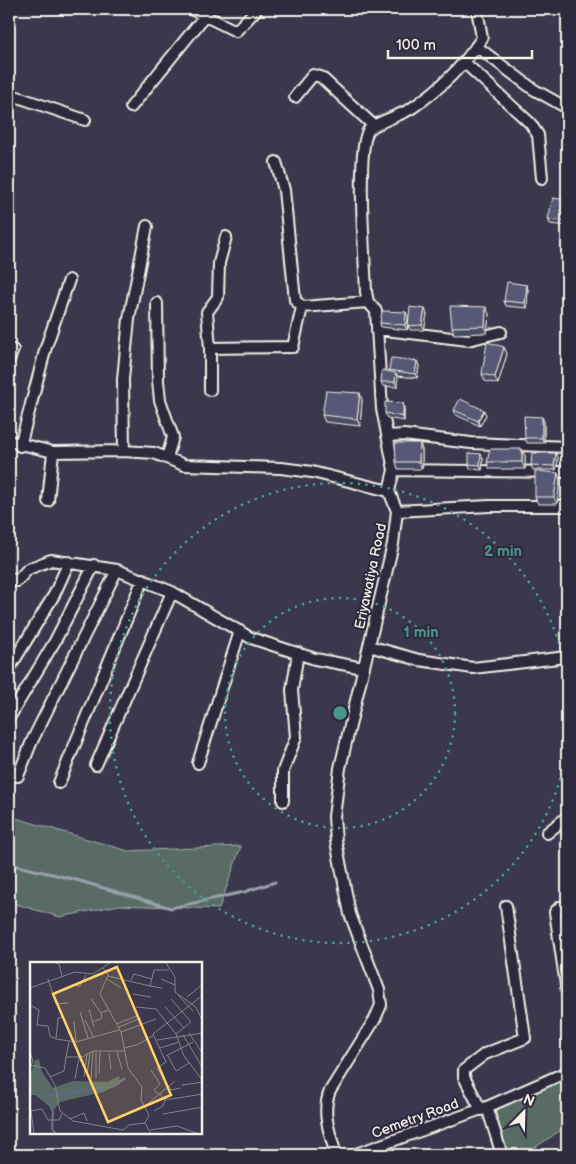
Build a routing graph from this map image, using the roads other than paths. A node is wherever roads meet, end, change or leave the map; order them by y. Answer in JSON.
{"nodes":[{"id":1,"x":191,"y":9,"type":"edge"},
{"id":2,"x":257,"y":9,"type":"edge"},
{"id":3,"x":477,"y":9,"type":"edge"},
{"id":4,"x":204,"y":17,"type":"junction"},
{"id":5,"x":476,"y":46,"type":"junction"},
{"id":6,"x":465,"y":63,"type":"junction"},
{"id":7,"x":9,"y":94,"type":"edge"},
{"id":8,"x":295,"y":97,"type":"dead end"},
{"id":9,"x":131,"y":107,"type":"dead end"},
{"id":10,"x":567,"y":108,"type":"edge"},
{"id":11,"x":85,"y":120,"type":"dead end"},
{"id":12,"x":374,"y":126,"type":"junction"},
{"id":13,"x":276,"y":162,"type":"dead end"},
{"id":14,"x":542,"y":178,"type":"dead end"},
{"id":15,"x":147,"y":226,"type":"dead end"},
{"id":16,"x":226,"y":237,"type":"dead end"},
{"id":17,"x":69,"y":280,"type":"dead end"},
{"id":18,"x":368,"y":302,"type":"junction"},
{"id":19,"x":157,"y":303,"type":"dead end"},
{"id":20,"x":302,"y":306,"type":"junction"},
{"id":21,"x":377,"y":329,"type":"junction"},
{"id":22,"x":501,"y":332,"type":"dead end"},
{"id":23,"x":210,"y":348,"type":"junction"},
{"id":24,"x":210,"y":390,"type":"dead end"},
{"id":25,"x":387,"y":436,"type":"junction"},
{"id":26,"x":9,"y":441,"type":"edge"},
{"id":27,"x":20,"y":446,"type":"junction"},
{"id":28,"x":567,"y":447,"type":"edge"},
{"id":29,"x":124,"y":451,"type":"junction"},
{"id":30,"x":53,"y":452,"type":"junction"},
{"id":31,"x":167,"y":458,"type":"junction"},
{"id":32,"x":394,"y":470,"type":"junction"},
{"id":33,"x":567,"y":472,"type":"edge"},
{"id":34,"x":389,"y":491,"type":"junction"},
{"id":35,"x":48,"y":501,"type":"dead end"},
{"id":36,"x":567,"y":506,"type":"edge"},
{"id":37,"x":397,"y":511,"type":"junction"},
{"id":38,"x":69,"y":562,"type":"junction"},
{"id":39,"x":94,"y":565,"type":"junction"},
{"id":40,"x":117,"y":570,"type":"junction"},
{"id":41,"x":9,"y":578,"type":"edge"},
{"id":42,"x":142,"y":579,"type":"junction"},
{"id":43,"x":172,"y":592,"type":"junction"},
{"id":44,"x":240,"y":631,"type":"junction"},
{"id":45,"x":369,"y":646,"type":"junction"},
{"id":46,"x":298,"y":653,"type":"junction"},
{"id":47,"x":567,"y":657,"type":"edge"},
{"id":48,"x":363,"y":668,"type":"junction"},
{"id":49,"x":9,"y":669,"type":"edge"},
{"id":50,"x":9,"y":718,"type":"edge"},
{"id":51,"x":198,"y":763,"type":"dead end"},
{"id":52,"x":96,"y":766,"type":"dead end"},
{"id":53,"x":18,"y":776,"type":"dead end"},
{"id":54,"x":59,"y":783,"type":"dead end"},
{"id":55,"x":283,"y":801,"type":"dead end"},
{"id":56,"x":567,"y":817,"type":"edge"},
{"id":57,"x":547,"y":834,"type":"dead end"},
{"id":58,"x":506,"y":906,"type":"dead end"},
{"id":59,"x":567,"y":906,"type":"edge"},
{"id":60,"x":567,"y":992,"type":"edge"},
{"id":61,"x":567,"y":1072,"type":"edge"},
{"id":62,"x":484,"y":1109,"type":"junction"},
{"id":63,"x":336,"y":1155,"type":"edge"},
{"id":64,"x":353,"y":1155,"type":"edge"},
{"id":65,"x":502,"y":1155,"type":"edge"}],
"edges":[{"from":1,"to":4,"type":"street"},
{"from":2,"to":4,"type":"street"},
{"from":3,"to":5,"type":"street"},
{"from":4,"to":9,"type":"street"},
{"from":5,"to":6,"type":"street"},
{"from":5,"to":10,"type":"street"},
{"from":6,"to":12,"type":"street"},
{"from":6,"to":14,"type":"street"},
{"from":7,"to":11,"type":"street"},
{"from":8,"to":12,"type":"street"},
{"from":12,"to":18,"type":"street"},
{"from":13,"to":20,"type":"street"},
{"from":15,"to":29,"type":"street"},
{"from":16,"to":23,"type":"street"},
{"from":17,"to":27,"type":"street"},
{"from":18,"to":20,"type":"street"},
{"from":18,"to":21,"type":"street"},
{"from":19,"to":31,"type":"street"},
{"from":20,"to":23,"type":"street"},
{"from":21,"to":22,"type":"street"},
{"from":21,"to":25,"type":"street"},
{"from":23,"to":24,"type":"street"},
{"from":25,"to":28,"type":"street"},
{"from":25,"to":32,"type":"street"},
{"from":26,"to":27,"type":"street"},
{"from":27,"to":30,"type":"street"},
{"from":29,"to":30,"type":"street"},
{"from":29,"to":31,"type":"street"},
{"from":30,"to":35,"type":"street"},
{"from":31,"to":34,"type":"street"},
{"from":32,"to":33,"type":"street"},
{"from":32,"to":34,"type":"street"},
{"from":34,"to":37,"type":"street","name":"Eriyawatiya Road"},
{"from":36,"to":37,"type":"street"},
{"from":37,"to":45,"type":"street","name":"Eriyawatiya Road"},
{"from":38,"to":39,"type":"street"},
{"from":38,"to":41,"type":"street"},
{"from":38,"to":49,"type":"street"},
{"from":39,"to":40,"type":"street"},
{"from":39,"to":50,"type":"street"},
{"from":40,"to":42,"type":"street"},
{"from":40,"to":53,"type":"street"},
{"from":42,"to":43,"type":"street"},
{"from":42,"to":54,"type":"street"},
{"from":43,"to":44,"type":"street"},
{"from":43,"to":52,"type":"street"},
{"from":44,"to":46,"type":"street"},
{"from":44,"to":51,"type":"street"},
{"from":45,"to":47,"type":"street"},
{"from":45,"to":48,"type":"street","name":"Eriyawatiya Road"},
{"from":46,"to":48,"type":"street"},
{"from":46,"to":55,"type":"street"},
{"from":48,"to":63,"type":"street","name":"Eriyawatiya Road"},
{"from":56,"to":57,"type":"street"},
{"from":58,"to":62,"type":"street"},
{"from":59,"to":60,"type":"street"},
{"from":61,"to":62,"type":"street","name":"Cemetry Road"},
{"from":62,"to":64,"type":"street","name":"Cemetry Road"},
{"from":62,"to":65,"type":"street"}]}
